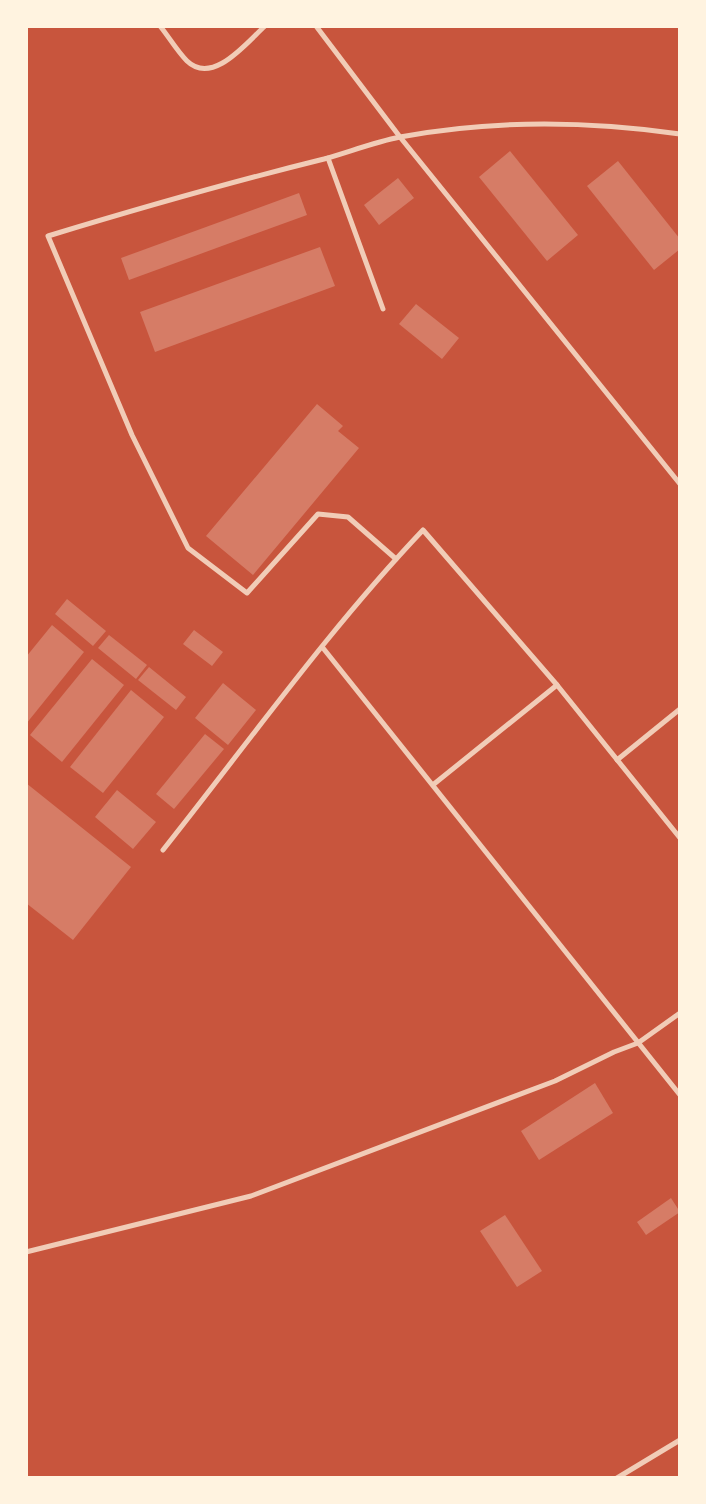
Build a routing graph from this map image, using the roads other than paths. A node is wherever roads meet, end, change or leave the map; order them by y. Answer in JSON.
{"nodes":[{"id":1,"x":160,"y":26,"type":"edge"},
{"id":2,"x":265,"y":26,"type":"edge"},
{"id":3,"x":316,"y":26,"type":"edge"},
{"id":4,"x":680,"y":134,"type":"edge"},
{"id":5,"x":400,"y":137,"type":"junction"},
{"id":6,"x":328,"y":158,"type":"junction"},
{"id":7,"x":383,"y":309,"type":"dead end"},
{"id":8,"x":680,"y":484,"type":"edge"},
{"id":9,"x":396,"y":559,"type":"junction"},
{"id":10,"x":323,"y":648,"type":"junction"},
{"id":11,"x":557,"y":685,"type":"junction"},
{"id":12,"x":680,"y":709,"type":"edge"},
{"id":13,"x":617,"y":760,"type":"junction"},
{"id":14,"x":434,"y":784,"type":"junction"},
{"id":15,"x":680,"y":838,"type":"edge"},
{"id":16,"x":163,"y":850,"type":"dead end"},
{"id":17,"x":680,"y":1013,"type":"edge"},
{"id":18,"x":638,"y":1043,"type":"junction"},
{"id":19,"x":680,"y":1095,"type":"edge"},
{"id":20,"x":26,"y":1252,"type":"edge"},
{"id":21,"x":680,"y":1440,"type":"edge"},
{"id":22,"x":617,"y":1478,"type":"edge"}],
"edges":[{"from":1,"to":2,"type":"lane"},
{"from":3,"to":5,"type":"lane"},
{"from":4,"to":5,"type":"lane"},
{"from":5,"to":6,"type":"lane"},
{"from":5,"to":8,"type":"lane"},
{"from":6,"to":7,"type":"lane"},
{"from":6,"to":9,"type":"lane"},
{"from":9,"to":10,"type":"lane"},
{"from":9,"to":11,"type":"lane"},
{"from":10,"to":14,"type":"lane"},
{"from":10,"to":16,"type":"lane"},
{"from":11,"to":13,"type":"lane"},
{"from":11,"to":14,"type":"lane"},
{"from":12,"to":13,"type":"lane"},
{"from":13,"to":15,"type":"lane"},
{"from":14,"to":18,"type":"lane"},
{"from":17,"to":18,"type":"lane"},
{"from":18,"to":19,"type":"lane"},
{"from":18,"to":20,"type":"lane"},
{"from":21,"to":22,"type":"lane"}]}
